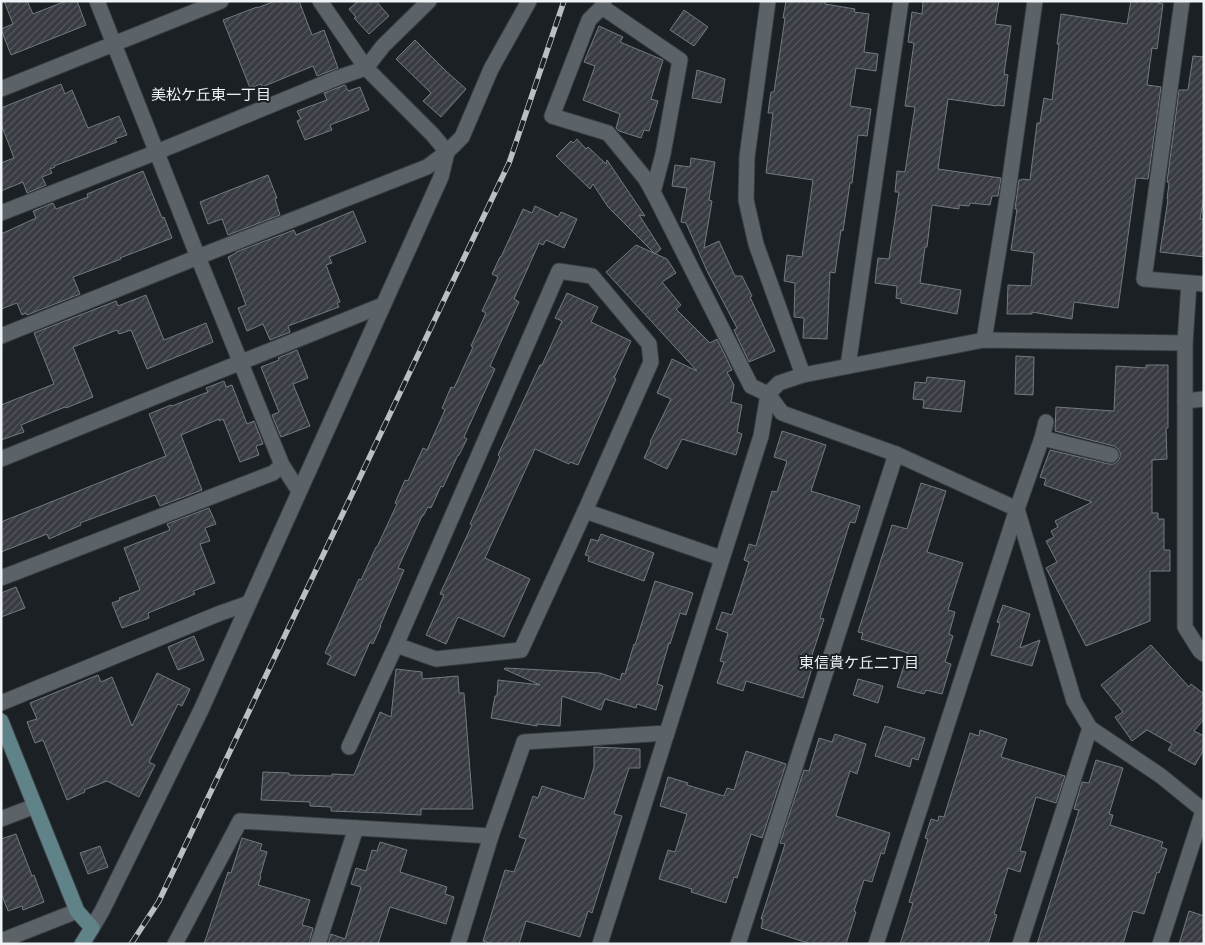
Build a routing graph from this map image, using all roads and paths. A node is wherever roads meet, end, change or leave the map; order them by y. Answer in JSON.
{"nodes":[{"id":1,"x":97,"y":1,"type":"edge"},
{"id":2,"x":221,"y":1,"type":"edge"},
{"id":3,"x":320,"y":1,"type":"edge"},
{"id":4,"x":429,"y":1,"type":"edge"},
{"id":5,"x":530,"y":1,"type":"edge"},
{"id":6,"x":768,"y":1,"type":"edge"},
{"id":7,"x":901,"y":1,"type":"edge"},
{"id":8,"x":1035,"y":1,"type":"edge"},
{"id":9,"x":1182,"y":1,"type":"edge"},
{"id":10,"x":603,"y":4,"type":"edge"},
{"id":11,"x":114,"y":44,"type":"junction"},
{"id":12,"x":366,"y":68,"type":"junction"},
{"id":13,"x":1,"y":89,"type":"edge"},
{"id":14,"x":157,"y":152,"type":"junction"},
{"id":15,"x":447,"y":152,"type":"junction"},
{"id":16,"x":653,"y":192,"type":"junction"},
{"id":17,"x":1,"y":214,"type":"edge"},
{"id":18,"x":198,"y":257,"type":"junction"},
{"id":19,"x":1196,"y":283,"type":"edge"},
{"id":20,"x":383,"y":305,"type":"junction"},
{"id":21,"x":1,"y":336,"type":"edge"},
{"id":22,"x":984,"y":340,"type":"junction"},
{"id":23,"x":1185,"y":343,"type":"junction"},
{"id":24,"x":241,"y":363,"type":"junction"},
{"id":25,"x":848,"y":366,"type":"junction"},
{"id":26,"x":803,"y":375,"type":"junction"},
{"id":27,"x":768,"y":394,"type":"junction"},
{"id":28,"x":1204,"y":399,"type":"edge"},
{"id":29,"x":1185,"y":401,"type":"junction"},
{"id":30,"x":1046,"y":422,"type":"dead end"},
{"id":31,"x":1042,"y":438,"type":"junction"},
{"id":32,"x":896,"y":454,"type":"junction"},
{"id":33,"x":1111,"y":455,"type":"dead end"},
{"id":34,"x":1,"y":458,"type":"edge"},
{"id":35,"x":282,"y":465,"type":"junction"},
{"id":36,"x":299,"y":492,"type":"junction"},
{"id":37,"x":1017,"y":509,"type":"junction"},
{"id":38,"x":585,"y":511,"type":"junction"},
{"id":39,"x":721,"y":558,"type":"junction"},
{"id":40,"x":1,"y":578,"type":"edge"},
{"id":41,"x":250,"y":603,"type":"junction"},
{"id":42,"x":396,"y":645,"type":"junction"},
{"id":43,"x":1204,"y":654,"type":"edge"},
{"id":44,"x":1,"y":702,"type":"edge"},
{"id":45,"x":1,"y":721,"type":"edge"},
{"id":46,"x":1090,"y":728,"type":"junction"},
{"id":47,"x":667,"y":733,"type":"junction"},
{"id":48,"x":349,"y":747,"type":"dead end"},
{"id":49,"x":35,"y":806,"type":"junction"},
{"id":50,"x":1203,"y":811,"type":"edge"},
{"id":51,"x":1,"y":819,"type":"edge"},
{"id":52,"x":356,"y":828,"type":"junction"},
{"id":53,"x":492,"y":836,"type":"junction"},
{"id":54,"x":77,"y":912,"type":"junction"},
{"id":55,"x":92,"y":928,"type":"junction"},
{"id":56,"x":1,"y":941,"type":"edge"},
{"id":57,"x":82,"y":944,"type":"edge"},
{"id":58,"x":175,"y":944,"type":"edge"},
{"id":59,"x":318,"y":944,"type":"edge"},
{"id":60,"x":458,"y":944,"type":"edge"},
{"id":61,"x":600,"y":944,"type":"edge"},
{"id":62,"x":738,"y":944,"type":"edge"},
{"id":63,"x":876,"y":944,"type":"edge"},
{"id":64,"x":1020,"y":944,"type":"edge"},
{"id":65,"x":1160,"y":944,"type":"edge"}],
"edges":[{"from":1,"to":11,"type":"street"},
{"from":2,"to":11,"type":"street"},
{"from":3,"to":12,"type":"street"},
{"from":4,"to":12,"type":"street"},
{"from":5,"to":15,"type":"street"},
{"from":6,"to":26,"type":"street"},
{"from":7,"to":25,"type":"street"},
{"from":8,"to":22,"type":"street"},
{"from":9,"to":19,"type":"street"},
{"from":10,"to":16,"type":"street"},
{"from":10,"to":16,"type":"street"},
{"from":11,"to":13,"type":"street"},
{"from":11,"to":14,"type":"street"},
{"from":12,"to":14,"type":"street"},
{"from":12,"to":15,"type":"street"},
{"from":14,"to":17,"type":"street"},
{"from":14,"to":18,"type":"street"},
{"from":15,"to":18,"type":"street"},
{"from":15,"to":20,"type":"street"},
{"from":16,"to":27,"type":"street"},
{"from":18,"to":21,"type":"street"},
{"from":18,"to":24,"type":"street"},
{"from":19,"to":23,"type":"street"},
{"from":20,"to":24,"type":"street"},
{"from":20,"to":36,"type":"street"},
{"from":22,"to":23,"type":"street"},
{"from":22,"to":25,"type":"street"},
{"from":23,"to":29,"type":"street"},
{"from":24,"to":34,"type":"street"},
{"from":24,"to":35,"type":"street"},
{"from":25,"to":26,"type":"street"},
{"from":26,"to":27,"type":"street"},
{"from":27,"to":32,"type":"street"},
{"from":27,"to":39,"type":"street"},
{"from":28,"to":29,"type":"street"},
{"from":29,"to":43,"type":"street"},
{"from":30,"to":31,"type":"street"},
{"from":31,"to":33,"type":"street"},
{"from":31,"to":37,"type":"street"},
{"from":32,"to":37,"type":"street"},
{"from":32,"to":62,"type":"street"},
{"from":35,"to":36,"type":"street"},
{"from":35,"to":40,"type":"street"},
{"from":36,"to":41,"type":"street"},
{"from":37,"to":46,"type":"street"},
{"from":37,"to":63,"type":"street"},
{"from":38,"to":39,"type":"street"},
{"from":38,"to":42,"type":"street"},
{"from":38,"to":42,"type":"street"},
{"from":39,"to":47,"type":"street"},
{"from":41,"to":44,"type":"street"},
{"from":41,"to":55,"type":"street"},
{"from":42,"to":48,"type":"street"},
{"from":45,"to":49,"type":"street"},
{"from":46,"to":50,"type":"street"},
{"from":46,"to":64,"type":"street"},
{"from":47,"to":53,"type":"street"},
{"from":47,"to":61,"type":"street"},
{"from":49,"to":51,"type":"street"},
{"from":49,"to":54,"type":"street"},
{"from":50,"to":65,"type":"street"},
{"from":52,"to":53,"type":"street"},
{"from":52,"to":58,"type":"street"},
{"from":52,"to":59,"type":"street"},
{"from":53,"to":60,"type":"street"},
{"from":54,"to":55,"type":"street"},
{"from":54,"to":56,"type":"street"},
{"from":55,"to":57,"type":"street"}]}
